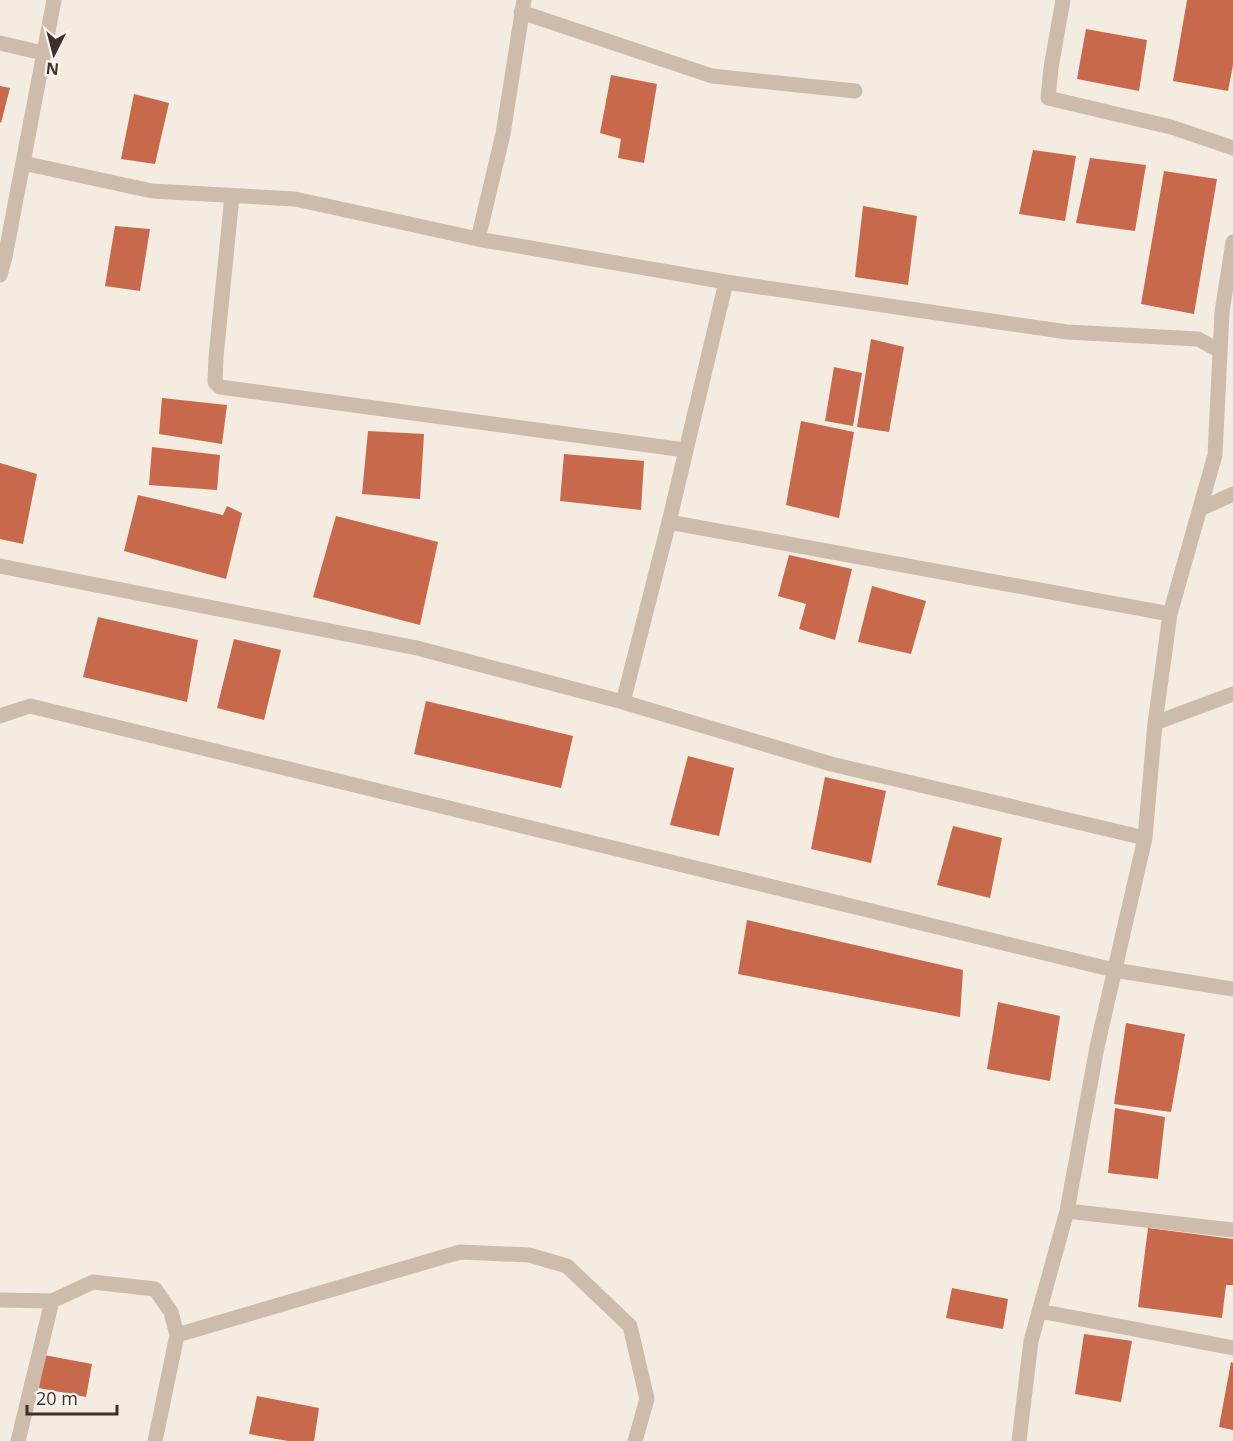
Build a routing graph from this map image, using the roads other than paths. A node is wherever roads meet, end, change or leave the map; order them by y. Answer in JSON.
{"nodes":[{"id":1,"x":54,"y":0,"type":"edge"},
{"id":2,"x":1064,"y":0,"type":"edge"},
{"id":3,"x":522,"y":6,"type":"edge"},
{"id":4,"x":0,"y":43,"type":"edge"},
{"id":5,"x":43,"y":53,"type":"junction"},
{"id":6,"x":855,"y":91,"type":"dead end"},
{"id":7,"x":1233,"y":148,"type":"edge"},
{"id":8,"x":23,"y":163,"type":"junction"},
{"id":9,"x":232,"y":196,"type":"junction"},
{"id":10,"x":478,"y":239,"type":"junction"},
{"id":11,"x":1233,"y":242,"type":"edge"},
{"id":12,"x":0,"y":274,"type":"edge"},
{"id":13,"x":726,"y":282,"type":"junction"},
{"id":14,"x":1228,"y":309,"type":"edge"},
{"id":15,"x":1220,"y":351,"type":"junction"},
{"id":16,"x":685,"y":450,"type":"junction"},
{"id":17,"x":1233,"y":494,"type":"edge"},
{"id":18,"x":1200,"y":509,"type":"junction"},
{"id":19,"x":669,"y":522,"type":"junction"},
{"id":20,"x":0,"y":567,"type":"edge"},
{"id":21,"x":1170,"y":614,"type":"junction"},
{"id":22,"x":1233,"y":694,"type":"edge"},
{"id":23,"x":623,"y":702,"type":"junction"},
{"id":24,"x":0,"y":716,"type":"edge"},
{"id":25,"x":1155,"y":723,"type":"junction"},
{"id":26,"x":1145,"y":838,"type":"junction"},
{"id":27,"x":1114,"y":970,"type":"junction"},
{"id":28,"x":1233,"y":989,"type":"edge"},
{"id":29,"x":1067,"y":1211,"type":"junction"},
{"id":30,"x":1233,"y":1230,"type":"edge"},
{"id":31,"x":0,"y":1300,"type":"edge"},
{"id":32,"x":52,"y":1301,"type":"junction"},
{"id":33,"x":1039,"y":1311,"type":"junction"},
{"id":34,"x":177,"y":1335,"type":"junction"},
{"id":35,"x":1233,"y":1348,"type":"edge"},
{"id":36,"x":18,"y":1441,"type":"edge"},
{"id":37,"x":155,"y":1441,"type":"edge"},
{"id":38,"x":635,"y":1441,"type":"edge"},
{"id":39,"x":1019,"y":1441,"type":"edge"}],
"edges":[{"from":1,"to":5,"type":"street"},
{"from":2,"to":7,"type":"street"},
{"from":3,"to":6,"type":"street"},
{"from":3,"to":10,"type":"street"},
{"from":4,"to":5,"type":"street"},
{"from":5,"to":8,"type":"street"},
{"from":8,"to":9,"type":"street"},
{"from":8,"to":12,"type":"street"},
{"from":9,"to":10,"type":"street"},
{"from":9,"to":16,"type":"street"},
{"from":10,"to":13,"type":"street"},
{"from":11,"to":14,"type":"street"},
{"from":13,"to":15,"type":"street"},
{"from":13,"to":16,"type":"street"},
{"from":14,"to":15,"type":"street"},
{"from":15,"to":18,"type":"street"},
{"from":16,"to":19,"type":"street"},
{"from":17,"to":18,"type":"street"},
{"from":18,"to":21,"type":"street"},
{"from":19,"to":21,"type":"street"},
{"from":19,"to":23,"type":"street"},
{"from":20,"to":23,"type":"street"},
{"from":21,"to":25,"type":"street"},
{"from":22,"to":25,"type":"street"},
{"from":23,"to":26,"type":"street"},
{"from":24,"to":27,"type":"street"},
{"from":25,"to":26,"type":"street"},
{"from":26,"to":27,"type":"street"},
{"from":27,"to":28,"type":"street"},
{"from":27,"to":29,"type":"street"},
{"from":29,"to":30,"type":"street"},
{"from":29,"to":33,"type":"street"},
{"from":31,"to":32,"type":"street"},
{"from":32,"to":34,"type":"street"},
{"from":32,"to":36,"type":"street"},
{"from":33,"to":35,"type":"street"},
{"from":33,"to":39,"type":"street"},
{"from":34,"to":37,"type":"street"},
{"from":34,"to":38,"type":"street"}]}
